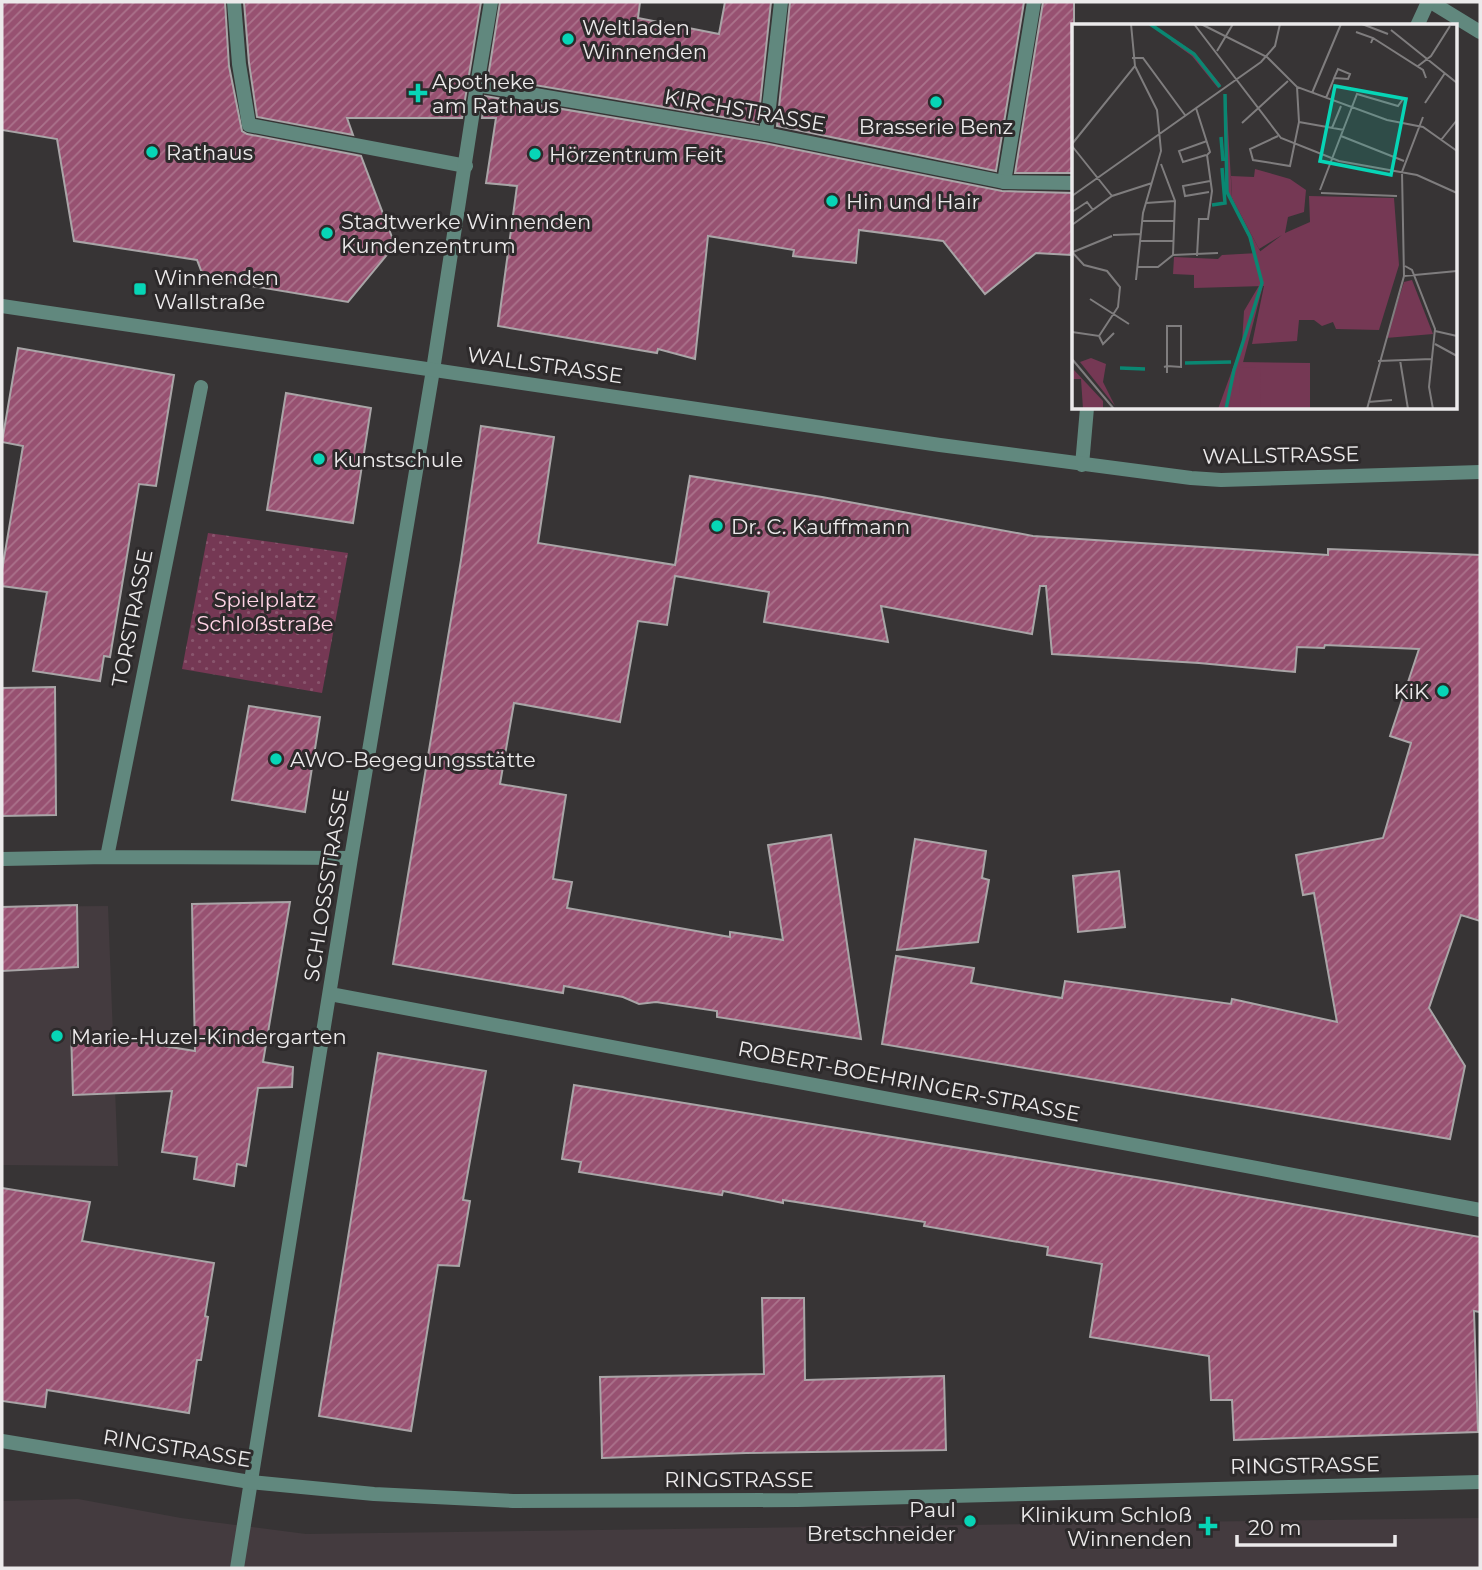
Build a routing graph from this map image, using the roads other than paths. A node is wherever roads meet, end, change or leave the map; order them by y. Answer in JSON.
{"nodes":[{"id":1,"x":234,"y":2,"type":"edge"},
{"id":2,"x":491,"y":2,"type":"edge"},
{"id":3,"x":780,"y":2,"type":"edge"},
{"id":4,"x":1034,"y":2,"type":"edge"},
{"id":5,"x":1429,"y":2,"type":"edge"},
{"id":6,"x":1418,"y":24,"type":"edge"},
{"id":7,"x":1480,"y":32,"type":"edge"},
{"id":8,"x":477,"y":85,"type":"junction"},
{"id":9,"x":766,"y":134,"type":"junction"},
{"id":10,"x":466,"y":166,"type":"junction"},
{"id":11,"x":1004,"y":182,"type":"junction"},
{"id":12,"x":1072,"y":183,"type":"edge"},
{"id":13,"x":2,"y":306,"type":"edge"},
{"id":14,"x":433,"y":370,"type":"junction"},
{"id":15,"x":201,"y":387,"type":"dead end"},
{"id":16,"x":1087,"y":410,"type":"edge"},
{"id":17,"x":1082,"y":465,"type":"junction"},
{"id":18,"x":1480,"y":472,"type":"edge"},
{"id":19,"x":107,"y":857,"type":"junction"},
{"id":20,"x":351,"y":858,"type":"junction"},
{"id":21,"x":2,"y":859,"type":"edge"},
{"id":22,"x":330,"y":994,"type":"junction"},
{"id":23,"x":1480,"y":1210,"type":"edge"},
{"id":24,"x":2,"y":1441,"type":"edge"},
{"id":25,"x":250,"y":1482,"type":"junction"},
{"id":26,"x":1480,"y":1482,"type":"edge"},
{"id":27,"x":237,"y":1568,"type":"edge"}],
"edges":[{"from":1,"to":10,"type":"street"},
{"from":2,"to":8,"type":"street","name":"SCHLOSSSTRASSE"},
{"from":3,"to":9,"type":"street"},
{"from":4,"to":11,"type":"street"},
{"from":5,"to":6,"type":"street"},
{"from":5,"to":7,"type":"street"},
{"from":8,"to":9,"type":"street","name":"KIRCHSTRASSE"},
{"from":8,"to":10,"type":"street","name":"SCHLOSSSTRASSE"},
{"from":9,"to":11,"type":"street","name":"KIRCHSTRASSE"},
{"from":10,"to":14,"type":"street","name":"SCHLOSSSTRASSE"},
{"from":11,"to":12,"type":"street","name":"KIRCHSTRASSE"},
{"from":13,"to":14,"type":"street","name":"WALLSTRASSE"},
{"from":14,"to":17,"type":"street","name":"WALLSTRASSE"},
{"from":14,"to":20,"type":"street","name":"SCHLOSSSTRASSE"},
{"from":15,"to":19,"type":"street","name":"TORSTRASSE"},
{"from":16,"to":17,"type":"street"},
{"from":17,"to":18,"type":"street","name":"WALLSTRASSE"},
{"from":19,"to":20,"type":"street"},
{"from":19,"to":21,"type":"street"},
{"from":20,"to":22,"type":"street","name":"SCHLOSSSTRASSE"},
{"from":22,"to":23,"type":"street","name":"ROBERT-BOEHRINGER-STRASSE"},
{"from":22,"to":25,"type":"street","name":"SCHLOSSSTRASSE"},
{"from":24,"to":25,"type":"street","name":"RINGSTRASSE"},
{"from":25,"to":26,"type":"street","name":"RINGSTRASSE"},
{"from":25,"to":27,"type":"street","name":"SCHLOSSSTRASSE"}]}
